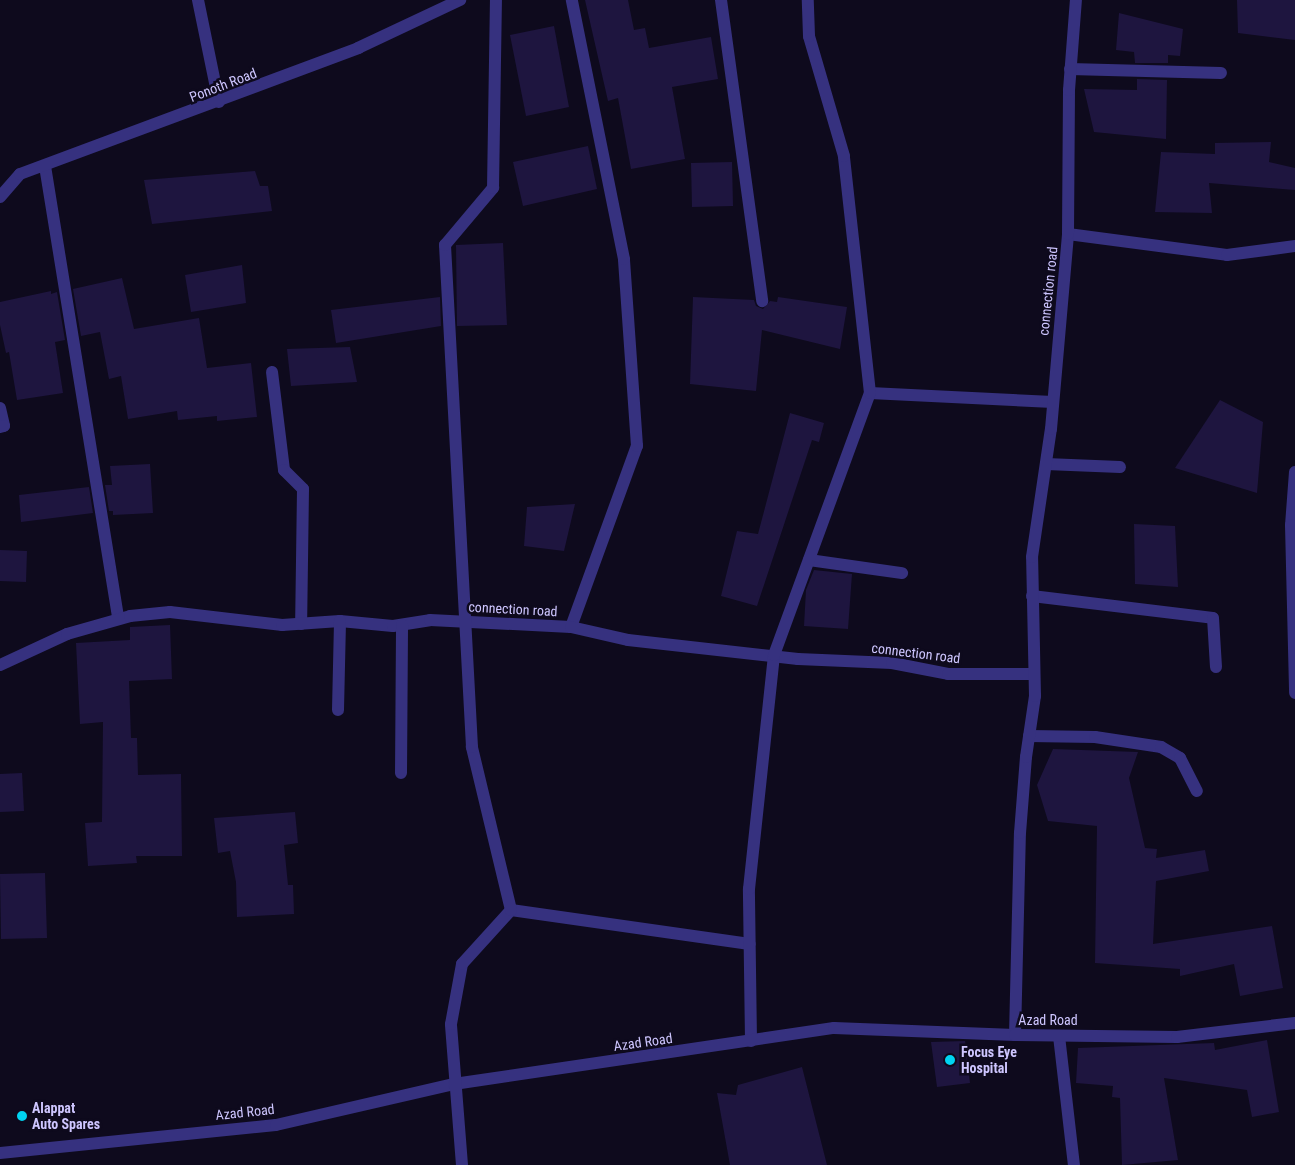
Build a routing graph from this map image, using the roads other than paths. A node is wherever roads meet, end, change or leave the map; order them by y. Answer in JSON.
{"nodes":[{"id":1,"x":198,"y":0,"type":"edge"},
{"id":2,"x":460,"y":0,"type":"edge"},
{"id":3,"x":496,"y":0,"type":"edge"},
{"id":4,"x":572,"y":0,"type":"edge"},
{"id":5,"x":721,"y":0,"type":"edge"},
{"id":6,"x":808,"y":0,"type":"edge"},
{"id":7,"x":1076,"y":0,"type":"edge"},
{"id":8,"x":1070,"y":68,"type":"junction"},
{"id":9,"x":1221,"y":73,"type":"dead end"},
{"id":10,"x":219,"y":102,"type":"junction"},
{"id":11,"x":45,"y":166,"type":"junction"},
{"id":12,"x":0,"y":197,"type":"edge"},
{"id":13,"x":1068,"y":234,"type":"junction"},
{"id":14,"x":1295,"y":246,"type":"edge"},
{"id":15,"x":762,"y":301,"type":"dead end"},
{"id":16,"x":272,"y":372,"type":"dead end"},
{"id":17,"x":870,"y":393,"type":"junction"},
{"id":18,"x":1053,"y":402,"type":"junction"},
{"id":19,"x":0,"y":408,"type":"edge"},
{"id":20,"x":0,"y":427,"type":"edge"},
{"id":21,"x":1046,"y":464,"type":"junction"},
{"id":22,"x":1120,"y":467,"type":"dead end"},
{"id":23,"x":1295,"y":472,"type":"edge"},
{"id":24,"x":809,"y":560,"type":"junction"},
{"id":25,"x":902,"y":572,"type":"dead end"},
{"id":26,"x":1032,"y":596,"type":"junction"},
{"id":27,"x":118,"y":619,"type":"junction"},
{"id":28,"x":340,"y":621,"type":"junction"},
{"id":29,"x":464,"y":621,"type":"junction"},
{"id":30,"x":301,"y":624,"type":"junction"},
{"id":31,"x":402,"y":625,"type":"junction"},
{"id":32,"x":571,"y":627,"type":"junction"},
{"id":33,"x":774,"y":656,"type":"junction"},
{"id":34,"x":0,"y":665,"type":"edge"},
{"id":35,"x":1216,"y":667,"type":"dead end"},
{"id":36,"x":1033,"y":674,"type":"junction"},
{"id":37,"x":1295,"y":693,"type":"edge"},
{"id":38,"x":338,"y":710,"type":"dead end"},
{"id":39,"x":1029,"y":736,"type":"junction"},
{"id":40,"x":401,"y":773,"type":"dead end"},
{"id":41,"x":1197,"y":792,"type":"dead end"},
{"id":42,"x":511,"y":910,"type":"junction"},
{"id":43,"x":750,"y":944,"type":"junction"},
{"id":44,"x":1295,"y":1024,"type":"edge"},
{"id":45,"x":1015,"y":1035,"type":"junction"},
{"id":46,"x":1059,"y":1036,"type":"junction"},
{"id":47,"x":751,"y":1041,"type":"junction"},
{"id":48,"x":454,"y":1084,"type":"junction"},
{"id":49,"x":0,"y":1153,"type":"edge"},
{"id":50,"x":462,"y":1165,"type":"edge"},
{"id":51,"x":1074,"y":1165,"type":"edge"}],
"edges":[{"from":1,"to":10,"type":"street"},
{"from":2,"to":10,"type":"street","name":"Ponoth Road"},
{"from":3,"to":29,"type":"street"},
{"from":4,"to":32,"type":"street"},
{"from":5,"to":15,"type":"street"},
{"from":6,"to":17,"type":"street"},
{"from":7,"to":8,"type":"street","name":"connection road"},
{"from":8,"to":9,"type":"street"},
{"from":8,"to":13,"type":"street","name":"connection road"},
{"from":10,"to":11,"type":"street","name":"Ponoth Road"},
{"from":11,"to":12,"type":"street","name":"Ponoth Road"},
{"from":11,"to":27,"type":"street"},
{"from":13,"to":14,"type":"street"},
{"from":13,"to":18,"type":"street","name":"connection road"},
{"from":16,"to":30,"type":"street"},
{"from":17,"to":18,"type":"street"},
{"from":17,"to":24,"type":"street"},
{"from":18,"to":21,"type":"street","name":"connection road"},
{"from":19,"to":20,"type":"street"},
{"from":21,"to":22,"type":"street"},
{"from":21,"to":26,"type":"street","name":"connection road"},
{"from":23,"to":37,"type":"street"},
{"from":24,"to":25,"type":"street"},
{"from":24,"to":33,"type":"street"},
{"from":26,"to":35,"type":"street"},
{"from":26,"to":36,"type":"street","name":"connection road"},
{"from":27,"to":30,"type":"street","name":"connection road"},
{"from":27,"to":34,"type":"street","name":"connection road"},
{"from":28,"to":30,"type":"street","name":"connection road"},
{"from":28,"to":31,"type":"street","name":"connection road"},
{"from":28,"to":38,"type":"street"},
{"from":29,"to":31,"type":"street","name":"connection road"},
{"from":29,"to":32,"type":"street","name":"connection road"},
{"from":29,"to":42,"type":"street"},
{"from":31,"to":40,"type":"street"},
{"from":32,"to":33,"type":"street","name":"connection road"},
{"from":33,"to":36,"type":"street","name":"connection road"},
{"from":33,"to":43,"type":"street"},
{"from":36,"to":39,"type":"street","name":"connection road"},
{"from":39,"to":41,"type":"street"},
{"from":39,"to":45,"type":"street","name":"connection road"},
{"from":42,"to":43,"type":"street"},
{"from":42,"to":48,"type":"street"},
{"from":43,"to":47,"type":"street"},
{"from":44,"to":46,"type":"street","name":"Azad Road"},
{"from":45,"to":46,"type":"street","name":"Azad Road"},
{"from":45,"to":47,"type":"street","name":"Azad Road"},
{"from":46,"to":51,"type":"street"},
{"from":47,"to":48,"type":"street","name":"Azad Road"},
{"from":48,"to":49,"type":"street","name":"Azad Road"},
{"from":48,"to":50,"type":"street"}]}
